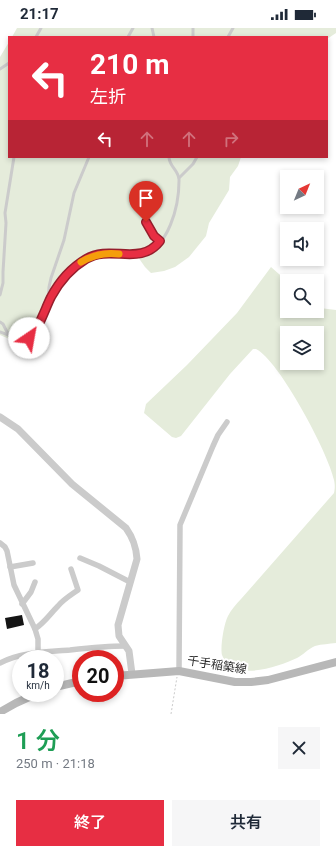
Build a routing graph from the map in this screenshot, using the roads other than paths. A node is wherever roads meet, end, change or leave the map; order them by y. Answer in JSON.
{"nodes":[{"id":1,"x":14,"y":158,"type":"edge"},
{"id":2,"x":89,"y":158,"type":"edge"},
{"id":3,"x":168,"y":158,"type":"edge"},
{"id":4,"x":196,"y":158,"type":"edge"},
{"id":5,"x":179,"y":178,"type":"junction"},
{"id":6,"x":146,"y":222,"type":"dead end"},
{"id":7,"x":160,"y":241,"type":"junction"},
{"id":8,"x":0,"y":296,"type":"edge"},
{"id":9,"x":48,"y":305,"type":"junction"},
{"id":10,"x":0,"y":322,"type":"edge"},
{"id":11,"x":0,"y":332,"type":"edge"},
{"id":12,"x":8,"y":334,"type":"junction"},
{"id":13,"x":0,"y":417,"type":"edge"},
{"id":14,"x":227,"y":422,"type":"dead end"},
{"id":15,"x":0,"y":543,"type":"edge"},
{"id":16,"x":80,"y":558,"type":"dead end"},
{"id":17,"x":33,"y":563,"type":"dead end"},
{"id":18,"x":10,"y":567,"type":"junction"},
{"id":19,"x":71,"y":569,"type":"dead end"},
{"id":20,"x":35,"y":582,"type":"dead end"},
{"id":21,"x":130,"y":582,"type":"junction"},
{"id":22,"x":22,"y":604,"type":"junction"},
{"id":23,"x":36,"y":629,"type":"junction"},
{"id":24,"x":125,"y":646,"type":"junction"},
{"id":25,"x":38,"y":650,"type":"edge"},
{"id":26,"x":62,"y":650,"type":"edge"},
{"id":27,"x":12,"y":658,"type":"edge"},
{"id":28,"x":336,"y":662,"type":"edge"},
{"id":29,"x":0,"y":663,"type":"edge"},
{"id":30,"x":179,"y":671,"type":"junction"},
{"id":31,"x":132,"y":674,"type":"junction"},
{"id":32,"x":124,"y":675,"type":"edge"},
{"id":33,"x":18,"y":702,"type":"edge"},
{"id":34,"x":0,"y":712,"type":"edge"}],
"edges":[{"from":1,"to":8,"type":"lane"},
{"from":2,"to":9,"type":"lane"},
{"from":3,"to":5,"type":"lane"},
{"from":4,"to":5,"type":"lane"},
{"from":5,"to":7,"type":"lane"},
{"from":6,"to":7,"type":"lane"},
{"from":7,"to":9,"type":"lane"},
{"from":9,"to":12,"type":"lane"},
{"from":10,"to":12,"type":"lane"},
{"from":11,"to":12,"type":"lane"},
{"from":13,"to":21,"type":"street"},
{"from":14,"to":30,"type":"street"},
{"from":15,"to":18,"type":"street"},
{"from":16,"to":21,"type":"street"},
{"from":17,"to":18,"type":"street"},
{"from":18,"to":22,"type":"street"},
{"from":19,"to":23,"type":"street"},
{"from":20,"to":22,"type":"street"},
{"from":21,"to":24,"type":"street"},
{"from":22,"to":23,"type":"street"},
{"from":23,"to":25,"type":"street"},
{"from":24,"to":26,"type":"street"},
{"from":24,"to":31,"type":"street"},
{"from":27,"to":29,"type":"street"},
{"from":28,"to":30,"type":"main road","name":"千手稲築線"},
{"from":30,"to":31,"type":"main road","name":"千手稲築線"},
{"from":31,"to":32,"type":"main road","name":"千手稲築線"},
{"from":33,"to":34,"type":"main road"}]}
